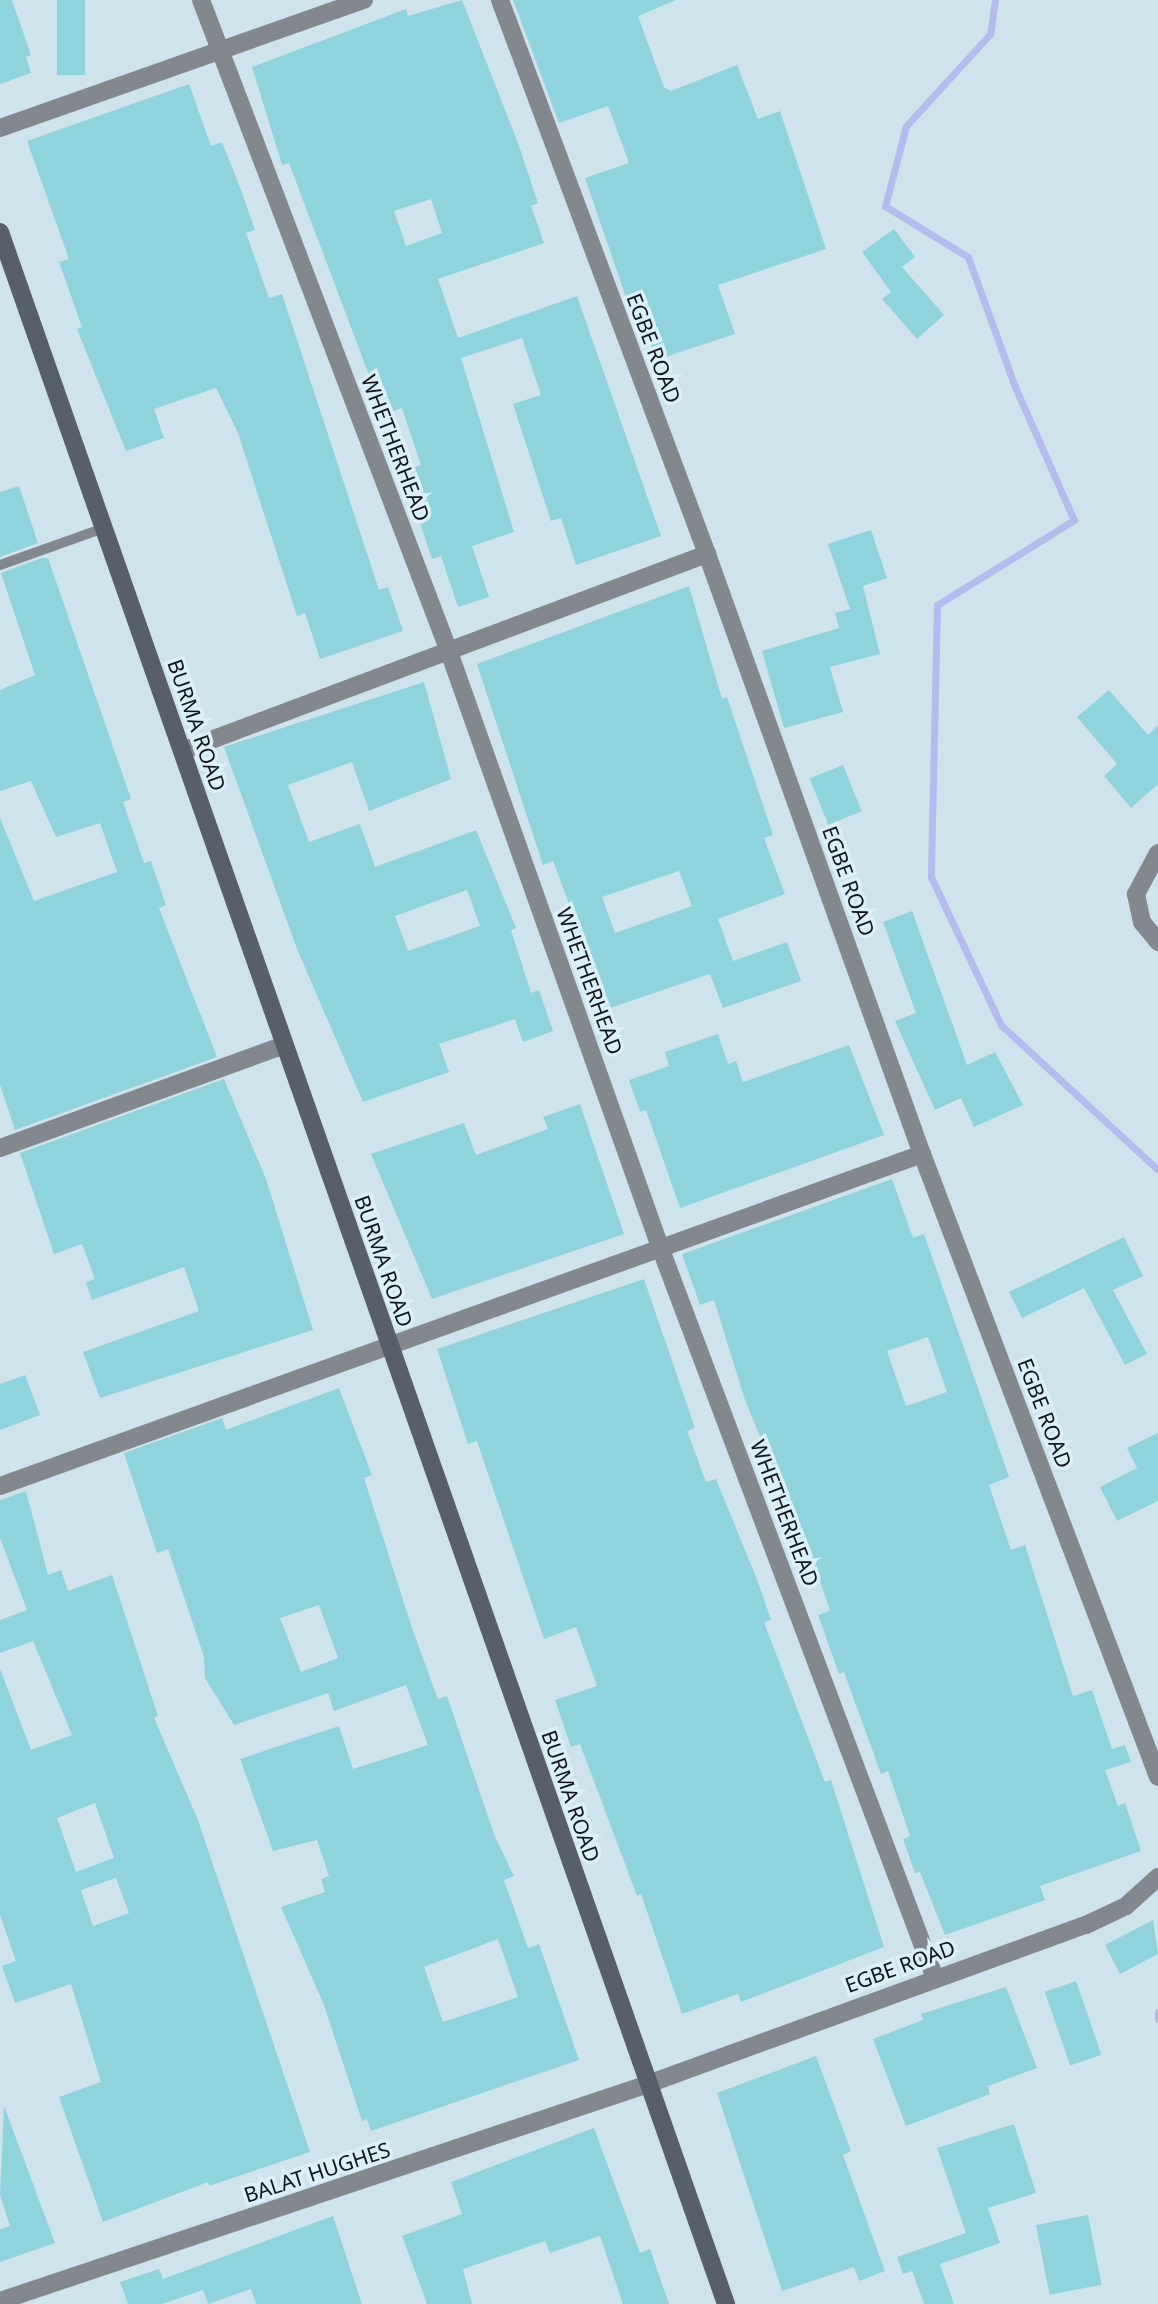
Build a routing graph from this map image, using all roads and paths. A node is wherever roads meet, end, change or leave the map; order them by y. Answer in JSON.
{"nodes":[{"id":1,"x":201,"y":0,"type":"edge"},
{"id":2,"x":364,"y":0,"type":"edge"},
{"id":3,"x":499,"y":0,"type":"edge"},
{"id":4,"x":220,"y":50,"type":"junction"},
{"id":5,"x":0,"y":128,"type":"edge"},
{"id":6,"x":0,"y":232,"type":"edge"},
{"id":7,"x":104,"y":528,"type":"junction"},
{"id":8,"x":707,"y":554,"type":"junction"},
{"id":9,"x":0,"y":565,"type":"edge"},
{"id":10,"x":448,"y":649,"type":"junction"},
{"id":11,"x":182,"y":751,"type":"junction"},
{"id":12,"x":1158,"y":853,"type":"edge"},
{"id":13,"x":1158,"y":942,"type":"edge"},
{"id":14,"x":284,"y":1045,"type":"junction"},
{"id":15,"x":0,"y":1148,"type":"edge"},
{"id":16,"x":922,"y":1154,"type":"junction"},
{"id":17,"x":660,"y":1247,"type":"junction"},
{"id":18,"x":390,"y":1349,"type":"junction"},
{"id":19,"x":0,"y":1486,"type":"edge"},
{"id":20,"x":1158,"y":1777,"type":"edge"},
{"id":21,"x":1158,"y":1877,"type":"edge"},
{"id":22,"x":935,"y":1978,"type":"junction"},
{"id":23,"x":648,"y":2084,"type":"junction"},
{"id":24,"x":0,"y":2301,"type":"edge"},
{"id":25,"x":726,"y":2304,"type":"edge"}],
"edges":[{"from":1,"to":4,"type":"street","name":"WHETHERHEAD"},
{"from":2,"to":4,"type":"street"},
{"from":3,"to":8,"type":"street","name":"EGBE ROAD"},
{"from":4,"to":5,"type":"street"},
{"from":4,"to":10,"type":"street","name":"WHETHERHEAD"},
{"from":6,"to":7,"type":"street","name":"BURMA ROAD"},
{"from":7,"to":9,"type":"lane"},
{"from":7,"to":11,"type":"street","name":"BURMA ROAD"},
{"from":8,"to":10,"type":"street"},
{"from":8,"to":16,"type":"street","name":"EGBE ROAD"},
{"from":10,"to":11,"type":"street"},
{"from":10,"to":17,"type":"street","name":"WHETHERHEAD"},
{"from":11,"to":14,"type":"street","name":"BURMA ROAD"},
{"from":12,"to":13,"type":"street"},
{"from":14,"to":15,"type":"street"},
{"from":14,"to":18,"type":"street","name":"BURMA ROAD"},
{"from":16,"to":17,"type":"street"},
{"from":16,"to":20,"type":"street","name":"EGBE ROAD"},
{"from":17,"to":18,"type":"street"},
{"from":17,"to":22,"type":"street","name":"WHETHERHEAD"},
{"from":18,"to":19,"type":"street"},
{"from":18,"to":23,"type":"street","name":"BURMA ROAD"},
{"from":21,"to":22,"type":"street","name":"EGBE ROAD"},
{"from":22,"to":23,"type":"street","name":"EGBE ROAD"},
{"from":23,"to":24,"type":"street","name":"BALAT HUGHES"},
{"from":23,"to":25,"type":"street","name":"BURMA ROAD"}]}
